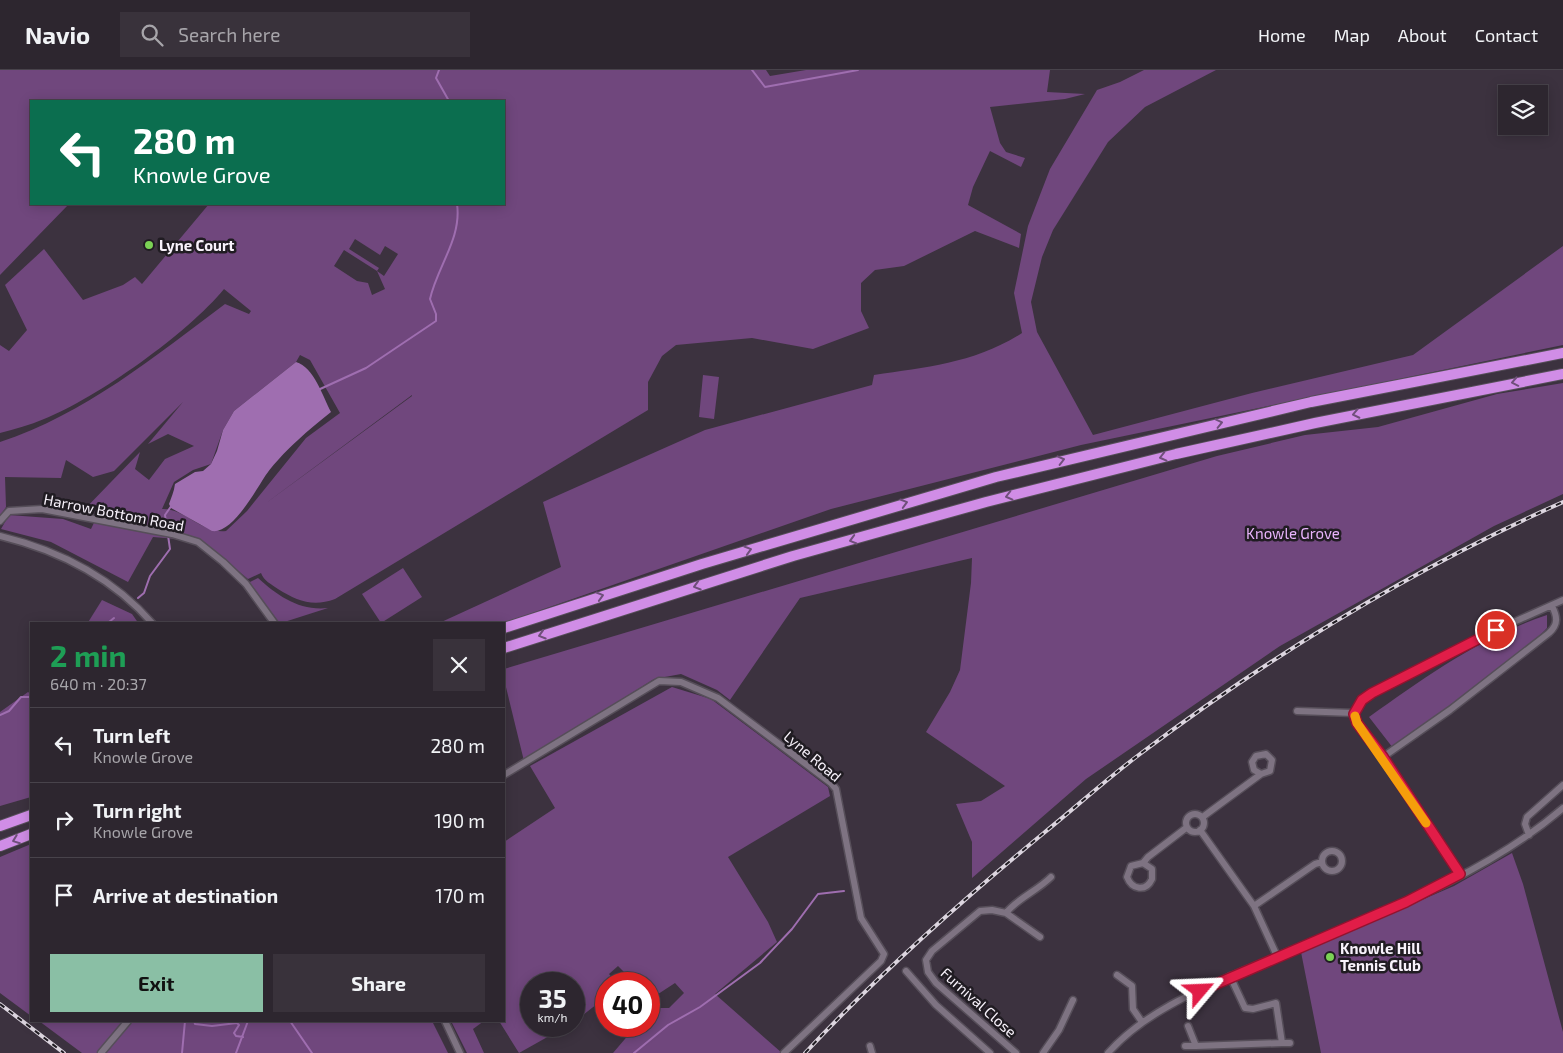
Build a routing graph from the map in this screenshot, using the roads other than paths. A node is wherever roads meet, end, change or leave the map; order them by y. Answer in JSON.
{"nodes":[{"id":1,"x":1563,"y":353,"type":"edge"},
{"id":2,"x":1563,"y":374,"type":"edge"},
{"id":3,"x":0,"y":522,"type":"edge"},
{"id":4,"x":0,"y":536,"type":"edge"},
{"id":5,"x":1563,"y":600,"type":"edge"},
{"id":6,"x":1552,"y":606,"type":"junction"},
{"id":7,"x":151,"y":622,"type":"edge"},
{"id":8,"x":274,"y":622,"type":"edge"},
{"id":9,"x":505,"y":628,"type":"edge"},
{"id":10,"x":505,"y":648,"type":"edge"},
{"id":11,"x":1297,"y":710,"type":"dead end"},
{"id":12,"x":1354,"y":714,"type":"junction"},
{"id":13,"x":1383,"y":757,"type":"junction"},
{"id":14,"x":505,"y":774,"type":"edge"},
{"id":15,"x":1261,"y":774,"type":"dead end"},
{"id":16,"x":1563,"y":785,"type":"edge"},
{"id":17,"x":1563,"y":808,"type":"edge"},
{"id":18,"x":30,"y":815,"type":"edge"},
{"id":19,"x":1204,"y":816,"type":"junction"},
{"id":20,"x":0,"y":826,"type":"edge"},
{"id":21,"x":1186,"y":828,"type":"junction"},
{"id":22,"x":1200,"y":830,"type":"junction"},
{"id":23,"x":30,"y":834,"type":"edge"},
{"id":24,"x":1529,"y":835,"type":"junction"},
{"id":25,"x":0,"y":846,"type":"edge"},
{"id":26,"x":1322,"y":862,"type":"dead end"},
{"id":27,"x":1143,"y":863,"type":"junction"},
{"id":28,"x":1460,"y":874,"type":"junction"},
{"id":29,"x":1051,"y":877,"type":"dead end"},
{"id":30,"x":1254,"y":906,"type":"junction"},
{"id":31,"x":1006,"y":913,"type":"junction"},
{"id":32,"x":1040,"y":937,"type":"dead end"},
{"id":33,"x":1277,"y":956,"type":"junction"},
{"id":34,"x":906,"y":971,"type":"dead end"},
{"id":35,"x":1117,"y":975,"type":"dead end"},
{"id":36,"x":1230,"y":976,"type":"junction"},
{"id":37,"x":1074,"y":1000,"type":"dead end"},
{"id":38,"x":127,"y":1022,"type":"edge"},
{"id":39,"x":446,"y":1022,"type":"edge"},
{"id":40,"x":1142,"y":1022,"type":"junction"},
{"id":41,"x":1188,"y":1026,"type":"dead end"},
{"id":42,"x":1282,"y":1043,"type":"junction"},
{"id":43,"x":1290,"y":1043,"type":"dead end"},
{"id":44,"x":1185,"y":1046,"type":"dead end"},
{"id":45,"x":1196,"y":1046,"type":"junction"},
{"id":46,"x":101,"y":1053,"type":"edge"},
{"id":47,"x":460,"y":1053,"type":"edge"},
{"id":48,"x":784,"y":1053,"type":"edge"},
{"id":49,"x":990,"y":1053,"type":"edge"},
{"id":50,"x":1016,"y":1053,"type":"edge"},
{"id":51,"x":1044,"y":1053,"type":"edge"},
{"id":52,"x":1108,"y":1053,"type":"edge"}],
"edges":[{"from":9,"to":1,"type":"highway","one_way":true},
{"from":2,"to":10,"type":"highway","one_way":true},
{"from":3,"to":8,"type":"street","name":"Harrow Bottom Road"},
{"from":4,"to":7,"type":"street"},
{"from":5,"to":6,"type":"street"},
{"from":6,"to":12,"type":"street"},
{"from":6,"to":13,"type":"street"},
{"from":11,"to":12,"type":"street"},
{"from":12,"to":13,"type":"street"},
{"from":13,"to":28,"type":"street"},
{"from":14,"to":48,"type":"street","name":"Lyne Road"},
{"from":15,"to":19,"type":"street"},
{"from":16,"to":24,"type":"street"},
{"from":17,"to":24,"type":"street"},
{"from":18,"to":20,"type":"highway"},
{"from":19,"to":21,"type":"street"},
{"from":19,"to":22,"type":"street"},
{"from":21,"to":22,"type":"street"},
{"from":21,"to":27,"type":"street"},
{"from":22,"to":30,"type":"street"},
{"from":23,"to":25,"type":"highway","one_way":true},
{"from":24,"to":28,"type":"street"},
{"from":26,"to":30,"type":"street"},
{"from":27,"to":27,"type":"street"},
{"from":28,"to":33,"type":"street"},
{"from":29,"to":31,"type":"street"},
{"from":30,"to":33,"type":"street"},
{"from":31,"to":32,"type":"street"},
{"from":31,"to":50,"type":"street","name":"Furnival Close"},
{"from":33,"to":36,"type":"street"},
{"from":34,"to":49,"type":"street"},
{"from":35,"to":40,"type":"street"},
{"from":36,"to":40,"type":"street"},
{"from":36,"to":42,"type":"street"},
{"from":37,"to":51,"type":"street"},
{"from":38,"to":46,"type":"street"},
{"from":39,"to":47,"type":"street"},
{"from":40,"to":52,"type":"street"},
{"from":41,"to":45,"type":"street"},
{"from":42,"to":43,"type":"street"},
{"from":42,"to":45,"type":"street"},
{"from":44,"to":45,"type":"street"}]}
